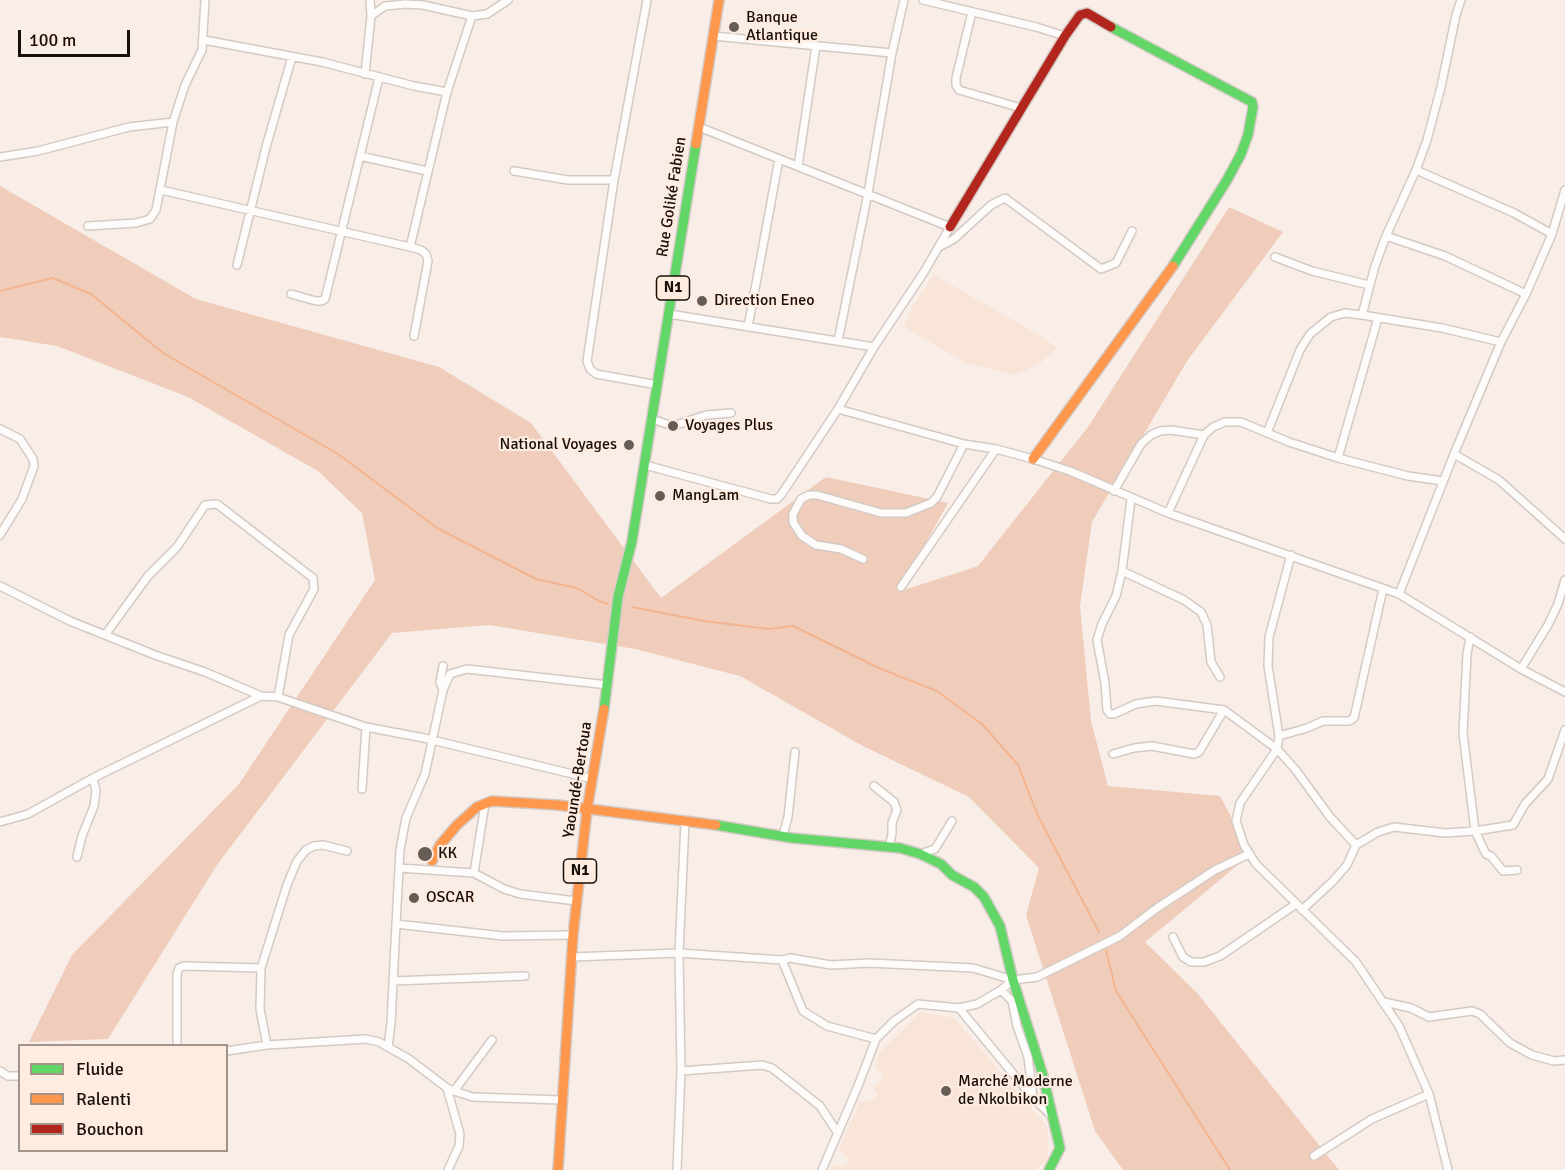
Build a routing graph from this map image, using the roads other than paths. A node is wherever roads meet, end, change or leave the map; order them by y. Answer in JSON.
{"nodes":[{"id":1,"x":205,"y":0,"type":"edge"},
{"id":2,"x":371,"y":0,"type":"edge"},
{"id":3,"x":508,"y":0,"type":"edge"},
{"id":4,"x":647,"y":0,"type":"edge"},
{"id":5,"x":719,"y":0,"type":"edge"},
{"id":6,"x":904,"y":0,"type":"edge"},
{"id":7,"x":923,"y":0,"type":"edge"},
{"id":8,"x":1461,"y":0,"type":"edge"},
{"id":9,"x":385,"y":6,"type":"junction"},
{"id":10,"x":972,"y":12,"type":"junction"},
{"id":11,"x":371,"y":16,"type":"junction"},
{"id":12,"x":472,"y":16,"type":"junction"},
{"id":13,"x":713,"y":36,"type":"junction"},
{"id":14,"x":1065,"y":36,"type":"junction"},
{"id":15,"x":204,"y":40,"type":"junction"},
{"id":16,"x":816,"y":46,"type":"junction"},
{"id":17,"x":892,"y":53,"type":"junction"},
{"id":18,"x":292,"y":57,"type":"junction"},
{"id":19,"x":365,"y":74,"type":"junction"},
{"id":20,"x":379,"y":78,"type":"junction"},
{"id":21,"x":447,"y":92,"type":"junction"},
{"id":22,"x":1021,"y":108,"type":"junction"},
{"id":23,"x":173,"y":122,"type":"junction"},
{"id":24,"x":699,"y":127,"type":"junction"},
{"id":25,"x":360,"y":156,"type":"junction"},
{"id":26,"x":0,"y":157,"type":"edge"},
{"id":27,"x":779,"y":159,"type":"junction"},
{"id":28,"x":798,"y":166,"type":"junction"},
{"id":29,"x":1416,"y":170,"type":"junction"},
{"id":30,"x":427,"y":171,"type":"junction"},
{"id":31,"x":514,"y":171,"type":"dead end"},
{"id":32,"x":614,"y":180,"type":"junction"},
{"id":33,"x":161,"y":190,"type":"junction"},
{"id":34,"x":1565,"y":190,"type":"edge"},
{"id":35,"x":868,"y":193,"type":"junction"},
{"id":36,"x":251,"y":211,"type":"junction"},
{"id":37,"x":88,"y":226,"type":"dead end"},
{"id":38,"x":950,"y":227,"type":"junction"},
{"id":39,"x":1132,"y":231,"type":"dead end"},
{"id":40,"x":342,"y":232,"type":"junction"},
{"id":41,"x":1552,"y":234,"type":"junction"},
{"id":42,"x":1386,"y":236,"type":"junction"},
{"id":43,"x":939,"y":247,"type":"junction"},
{"id":44,"x":410,"y":248,"type":"junction"},
{"id":45,"x":1275,"y":257,"type":"dead end"},
{"id":46,"x":237,"y":265,"type":"dead end"},
{"id":47,"x":1369,"y":285,"type":"junction"},
{"id":48,"x":291,"y":294,"type":"dead end"},
{"id":49,"x":1526,"y":294,"type":"junction"},
{"id":50,"x":669,"y":314,"type":"junction"},
{"id":51,"x":1362,"y":315,"type":"junction"},
{"id":52,"x":1378,"y":318,"type":"junction"},
{"id":53,"x":748,"y":327,"type":"junction"},
{"id":54,"x":414,"y":336,"type":"dead end"},
{"id":55,"x":838,"y":341,"type":"junction"},
{"id":56,"x":1501,"y":342,"type":"junction"},
{"id":57,"x":874,"y":347,"type":"junction"},
{"id":58,"x":658,"y":384,"type":"junction"},
{"id":59,"x":838,"y":409,"type":"junction"},
{"id":60,"x":731,"y":413,"type":"dead end"},
{"id":61,"x":652,"y":419,"type":"junction"},
{"id":62,"x":0,"y":429,"type":"edge"},
{"id":63,"x":1267,"y":433,"type":"junction"},
{"id":64,"x":1204,"y":435,"type":"junction"},
{"id":65,"x":964,"y":444,"type":"junction"},
{"id":66,"x":996,"y":450,"type":"junction"},
{"id":67,"x":1454,"y":454,"type":"junction"},
{"id":68,"x":1338,"y":458,"type":"junction"},
{"id":69,"x":1033,"y":459,"type":"junction"},
{"id":70,"x":645,"y":465,"type":"junction"},
{"id":71,"x":1443,"y":481,"type":"junction"},
{"id":72,"x":1114,"y":491,"type":"junction"},
{"id":73,"x":1131,"y":499,"type":"junction"},
{"id":74,"x":1168,"y":513,"type":"junction"},
{"id":75,"x":0,"y":535,"type":"edge"},
{"id":76,"x":1565,"y":538,"type":"edge"},
{"id":77,"x":1291,"y":555,"type":"junction"},
{"id":78,"x":863,"y":560,"type":"dead end"},
{"id":79,"x":1122,"y":571,"type":"junction"},
{"id":80,"x":624,"y":575,"type":"joint"},
{"id":81,"x":1565,"y":580,"type":"edge"},
{"id":82,"x":0,"y":586,"type":"edge"},
{"id":83,"x":901,"y":587,"type":"dead end"},
{"id":84,"x":1383,"y":589,"type":"junction"},
{"id":85,"x":1399,"y":594,"type":"junction"},
{"id":86,"x":105,"y":635,"type":"junction"},
{"id":87,"x":1470,"y":637,"type":"junction"},
{"id":88,"x":443,"y":666,"type":"dead end"},
{"id":89,"x":1521,"y":669,"type":"junction"},
{"id":90,"x":1220,"y":677,"type":"dead end"},
{"id":91,"x":608,"y":684,"type":"junction"},
{"id":92,"x":443,"y":690,"type":"junction"},
{"id":93,"x":1565,"y":692,"type":"edge"},
{"id":94,"x":261,"y":696,"type":"junction"},
{"id":95,"x":279,"y":697,"type":"junction"},
{"id":96,"x":1224,"y":710,"type":"junction"},
{"id":97,"x":366,"y":728,"type":"junction"},
{"id":98,"x":1565,"y":730,"type":"edge"},
{"id":99,"x":1278,"y":736,"type":"junction"},
{"id":100,"x":433,"y":741,"type":"junction"},
{"id":101,"x":1277,"y":749,"type":"junction"},
{"id":102,"x":795,"y":752,"type":"dead end"},
{"id":103,"x":1113,"y":754,"type":"dead end"},
{"id":104,"x":93,"y":778,"type":"junction"},
{"id":105,"x":593,"y":779,"type":"junction"},
{"id":106,"x":874,"y":786,"type":"dead end"},
{"id":107,"x":362,"y":789,"type":"dead end"},
{"id":108,"x":485,"y":804,"type":"junction"},
{"id":109,"x":587,"y":810,"type":"junction"},
{"id":110,"x":952,"y":821,"type":"dead end"},
{"id":111,"x":0,"y":822,"type":"edge"},
{"id":112,"x":685,"y":822,"type":"junction"},
{"id":113,"x":1475,"y":831,"type":"junction"},
{"id":114,"x":783,"y":835,"type":"junction"},
{"id":115,"x":1356,"y":845,"type":"junction"},
{"id":116,"x":889,"y":847,"type":"junction"},
{"id":117,"x":347,"y":851,"type":"dead end"},
{"id":118,"x":920,"y":854,"type":"junction"},
{"id":119,"x":1249,"y":854,"type":"junction"},
{"id":120,"x":77,"y":857,"type":"dead end"},
{"id":121,"x":432,"y":861,"type":"dead end"},
{"id":122,"x":399,"y":868,"type":"junction"},
{"id":123,"x":1517,"y":870,"type":"dead end"},
{"id":124,"x":474,"y":873,"type":"junction"},
{"id":125,"x":576,"y":901,"type":"junction"},
{"id":126,"x":1296,"y":904,"type":"junction"},
{"id":127,"x":1302,"y":910,"type":"junction"},
{"id":128,"x":396,"y":924,"type":"junction"},
{"id":129,"x":573,"y":935,"type":"junction"},
{"id":130,"x":1173,"y":938,"type":"dead end"},
{"id":131,"x":679,"y":953,"type":"junction"},
{"id":132,"x":571,"y":957,"type":"junction"},
{"id":133,"x":782,"y":960,"type":"junction"},
{"id":134,"x":261,"y":968,"type":"junction"},
{"id":135,"x":525,"y":976,"type":"dead end"},
{"id":136,"x":1013,"y":980,"type":"junction"},
{"id":137,"x":393,"y":981,"type":"junction"},
{"id":138,"x":1001,"y":990,"type":"junction"},
{"id":139,"x":1384,"y":1002,"type":"junction"},
{"id":140,"x":959,"y":1008,"type":"junction"},
{"id":141,"x":876,"y":1039,"type":"junction"},
{"id":142,"x":492,"y":1040,"type":"dead end"},
{"id":143,"x":177,"y":1044,"type":"edge"},
{"id":144,"x":267,"y":1045,"type":"junction"},
{"id":145,"x":388,"y":1047,"type":"junction"},
{"id":146,"x":228,"y":1051,"type":"edge"},
{"id":147,"x":1565,"y":1060,"type":"edge"},
{"id":148,"x":0,"y":1071,"type":"edge"},
{"id":149,"x":681,"y":1071,"type":"junction"},
{"id":150,"x":8,"y":1076,"type":"junction"},
{"id":151,"x":18,"y":1076,"type":"edge"},
{"id":152,"x":0,"y":1080,"type":"edge"},
{"id":153,"x":450,"y":1090,"type":"junction"},
{"id":154,"x":1429,"y":1094,"type":"junction"},
{"id":155,"x":1033,"y":1098,"type":"junction"},
{"id":156,"x":561,"y":1100,"type":"junction"},
{"id":157,"x":1053,"y":1117,"type":"junction"},
{"id":158,"x":837,"y":1132,"type":"junction"},
{"id":159,"x":1314,"y":1156,"type":"dead end"},
{"id":160,"x":448,"y":1170,"type":"edge"},
{"id":161,"x":558,"y":1170,"type":"edge"},
{"id":162,"x":677,"y":1170,"type":"edge"},
{"id":163,"x":822,"y":1170,"type":"edge"},
{"id":164,"x":1050,"y":1170,"type":"edge"},
{"id":165,"x":1448,"y":1170,"type":"edge"}],
"edges":[{"from":1,"to":15,"type":"street"},
{"from":2,"to":9,"type":"street"},
{"from":2,"to":11,"type":"street"},
{"from":3,"to":12,"type":"street"},
{"from":4,"to":32,"type":"street"},
{"from":5,"to":13,"type":"main road","name":"Rue Goliké Fabien","number":"N1"},
{"from":6,"to":17,"type":"street"},
{"from":7,"to":10,"type":"street"},
{"from":8,"to":29,"type":"street"},
{"from":9,"to":11,"type":"street"},
{"from":9,"to":12,"type":"street"},
{"from":10,"to":14,"type":"street"},
{"from":10,"to":22,"type":"street"},
{"from":11,"to":19,"type":"street"},
{"from":12,"to":21,"type":"street"},
{"from":13,"to":16,"type":"street"},
{"from":13,"to":24,"type":"main road","name":"Rue Goliké Fabien","number":"N1"},
{"from":14,"to":22,"type":"main road"},
{"from":14,"to":69,"type":"main road"},
{"from":15,"to":18,"type":"street"},
{"from":15,"to":23,"type":"street"},
{"from":16,"to":17,"type":"street"},
{"from":16,"to":28,"type":"street"},
{"from":17,"to":35,"type":"street"},
{"from":18,"to":19,"type":"street"},
{"from":18,"to":36,"type":"street"},
{"from":19,"to":20,"type":"street"},
{"from":20,"to":21,"type":"street"},
{"from":20,"to":25,"type":"street"},
{"from":21,"to":30,"type":"street"},
{"from":22,"to":38,"type":"main road"},
{"from":23,"to":26,"type":"street"},
{"from":23,"to":33,"type":"street"},
{"from":24,"to":27,"type":"street"},
{"from":24,"to":50,"type":"main road","name":"Rue Goliké Fabien","number":"N1"},
{"from":25,"to":30,"type":"street"},
{"from":25,"to":40,"type":"street"},
{"from":27,"to":28,"type":"street"},
{"from":27,"to":53,"type":"street"},
{"from":28,"to":35,"type":"street"},
{"from":29,"to":41,"type":"street"},
{"from":29,"to":42,"type":"street"},
{"from":30,"to":44,"type":"street"},
{"from":31,"to":32,"type":"street"},
{"from":32,"to":58,"type":"street"},
{"from":33,"to":36,"type":"street"},
{"from":33,"to":37,"type":"street"},
{"from":34,"to":41,"type":"street"},
{"from":35,"to":38,"type":"street"},
{"from":35,"to":55,"type":"street"},
{"from":36,"to":40,"type":"street"},
{"from":36,"to":46,"type":"street"},
{"from":38,"to":43,"type":"street"},
{"from":39,"to":43,"type":"street"},
{"from":40,"to":44,"type":"street"},
{"from":40,"to":48,"type":"street"},
{"from":41,"to":49,"type":"street"},
{"from":42,"to":47,"type":"street"},
{"from":42,"to":49,"type":"street"},
{"from":43,"to":57,"type":"street"},
{"from":44,"to":54,"type":"street"},
{"from":45,"to":47,"type":"street"},
{"from":47,"to":51,"type":"street"},
{"from":49,"to":56,"type":"street"},
{"from":50,"to":53,"type":"street"},
{"from":50,"to":58,"type":"main road","name":"Rue Goliké Fabien","number":"N1"},
{"from":51,"to":52,"type":"street"},
{"from":51,"to":63,"type":"street"},
{"from":52,"to":56,"type":"street"},
{"from":52,"to":68,"type":"street"},
{"from":53,"to":55,"type":"street"},
{"from":55,"to":57,"type":"street"},
{"from":56,"to":67,"type":"street"},
{"from":57,"to":59,"type":"street"},
{"from":58,"to":61,"type":"main road","name":"Rue Goliké Fabien","number":"N1"},
{"from":59,"to":65,"type":"street"},
{"from":59,"to":70,"type":"street"},
{"from":60,"to":61,"type":"street"},
{"from":61,"to":70,"type":"main road","name":"Rue Goliké Fabien","number":"N1"},
{"from":62,"to":75,"type":"street"},
{"from":63,"to":64,"type":"street"},
{"from":63,"to":68,"type":"street"},
{"from":64,"to":72,"type":"street"},
{"from":64,"to":74,"type":"street"},
{"from":65,"to":66,"type":"street"},
{"from":65,"to":78,"type":"street"},
{"from":66,"to":69,"type":"street"},
{"from":66,"to":83,"type":"street"},
{"from":67,"to":71,"type":"street"},
{"from":67,"to":76,"type":"street"},
{"from":68,"to":71,"type":"street"},
{"from":69,"to":72,"type":"street"},
{"from":70,"to":80,"type":"main road","name":"Rue Goliké Fabien","number":"N1"},
{"from":71,"to":85,"type":"street"},
{"from":72,"to":73,"type":"street"},
{"from":73,"to":74,"type":"street"},
{"from":73,"to":79,"type":"street"},
{"from":74,"to":77,"type":"street"},
{"from":77,"to":84,"type":"street"},
{"from":77,"to":99,"type":"street"},
{"from":79,"to":90,"type":"street"},
{"from":79,"to":96,"type":"street"},
{"from":80,"to":91,"type":"main road","name":"Yaoundé-Bertoua","number":"N1"},
{"from":81,"to":89,"type":"street"},
{"from":82,"to":86,"type":"street"},
{"from":84,"to":85,"type":"street"},
{"from":84,"to":99,"type":"street"},
{"from":85,"to":87,"type":"street"},
{"from":86,"to":94,"type":"street"},
{"from":86,"to":95,"type":"street"},
{"from":87,"to":89,"type":"street"},
{"from":87,"to":113,"type":"street"},
{"from":88,"to":92,"type":"street"},
{"from":89,"to":93,"type":"street"},
{"from":91,"to":92,"type":"street"},
{"from":91,"to":105,"type":"main road","name":"Yaoundé-Bertoua","number":"N1"},
{"from":92,"to":100,"type":"street"},
{"from":94,"to":95,"type":"street"},
{"from":94,"to":104,"type":"street"},
{"from":95,"to":97,"type":"street"},
{"from":96,"to":101,"type":"street"},
{"from":96,"to":103,"type":"street"},
{"from":97,"to":100,"type":"street"},
{"from":97,"to":107,"type":"street"},
{"from":98,"to":113,"type":"street"},
{"from":99,"to":101,"type":"street"},
{"from":100,"to":105,"type":"street"},
{"from":100,"to":122,"type":"street"},
{"from":101,"to":115,"type":"street"},
{"from":101,"to":119,"type":"street"},
{"from":102,"to":114,"type":"street"},
{"from":104,"to":111,"type":"street"},
{"from":104,"to":120,"type":"street"},
{"from":105,"to":109,"type":"main road","name":"Yaoundé-Bertoua","number":"N1"},
{"from":106,"to":116,"type":"street"},
{"from":108,"to":109,"type":"main road"},
{"from":108,"to":121,"type":"main road"},
{"from":108,"to":124,"type":"street"},
{"from":109,"to":112,"type":"main road"},
{"from":109,"to":125,"type":"main road","name":"Yaoundé-Bertoua","number":"N1"},
{"from":110,"to":118,"type":"street"},
{"from":112,"to":114,"type":"main road"},
{"from":112,"to":131,"type":"street"},
{"from":113,"to":115,"type":"street"},
{"from":113,"to":123,"type":"street"},
{"from":114,"to":116,"type":"main road"},
{"from":115,"to":127,"type":"street"},
{"from":116,"to":118,"type":"main road"},
{"from":117,"to":134,"type":"street"},
{"from":118,"to":136,"type":"main road"},
{"from":119,"to":126,"type":"street"},
{"from":119,"to":136,"type":"street"},
{"from":122,"to":124,"type":"street"},
{"from":122,"to":128,"type":"street"},
{"from":124,"to":125,"type":"street"},
{"from":125,"to":129,"type":"main road","name":"Yaoundé-Bertoua","number":"N1"},
{"from":126,"to":127,"type":"street"},
{"from":126,"to":130,"type":"street"},
{"from":127,"to":139,"type":"street"},
{"from":128,"to":129,"type":"street"},
{"from":128,"to":137,"type":"street"},
{"from":129,"to":132,"type":"main road","name":"Yaoundé-Bertoua","number":"N1"},
{"from":131,"to":132,"type":"street"},
{"from":131,"to":133,"type":"street"},
{"from":131,"to":149,"type":"street"},
{"from":132,"to":156,"type":"main road","name":"Yaoundé-Bertoua","number":"N1"},
{"from":133,"to":136,"type":"street"},
{"from":133,"to":141,"type":"street"},
{"from":134,"to":143,"type":"street"},
{"from":134,"to":144,"type":"street"},
{"from":135,"to":137,"type":"street"},
{"from":136,"to":138,"type":"street"},
{"from":136,"to":157,"type":"main road"},
{"from":137,"to":145,"type":"street"},
{"from":138,"to":140,"type":"street"},
{"from":138,"to":155,"type":"street"},
{"from":139,"to":147,"type":"street"},
{"from":139,"to":154,"type":"street"},
{"from":140,"to":141,"type":"street"},
{"from":140,"to":155,"type":"street"},
{"from":141,"to":158,"type":"street"},
{"from":142,"to":153,"type":"street"},
{"from":144,"to":145,"type":"street"},
{"from":144,"to":146,"type":"street"},
{"from":145,"to":153,"type":"street"},
{"from":148,"to":150,"type":"street"},
{"from":149,"to":158,"type":"street"},
{"from":149,"to":162,"type":"street"},
{"from":150,"to":151,"type":"street"},
{"from":150,"to":152,"type":"street"},
{"from":153,"to":156,"type":"street"},
{"from":153,"to":160,"type":"street"},
{"from":154,"to":159,"type":"street"},
{"from":154,"to":165,"type":"street"},
{"from":155,"to":157,"type":"street"},
{"from":156,"to":161,"type":"main road","name":"Yaoundé-Bertoua","number":"N1"},
{"from":157,"to":164,"type":"main road"},
{"from":158,"to":163,"type":"street"}]}
